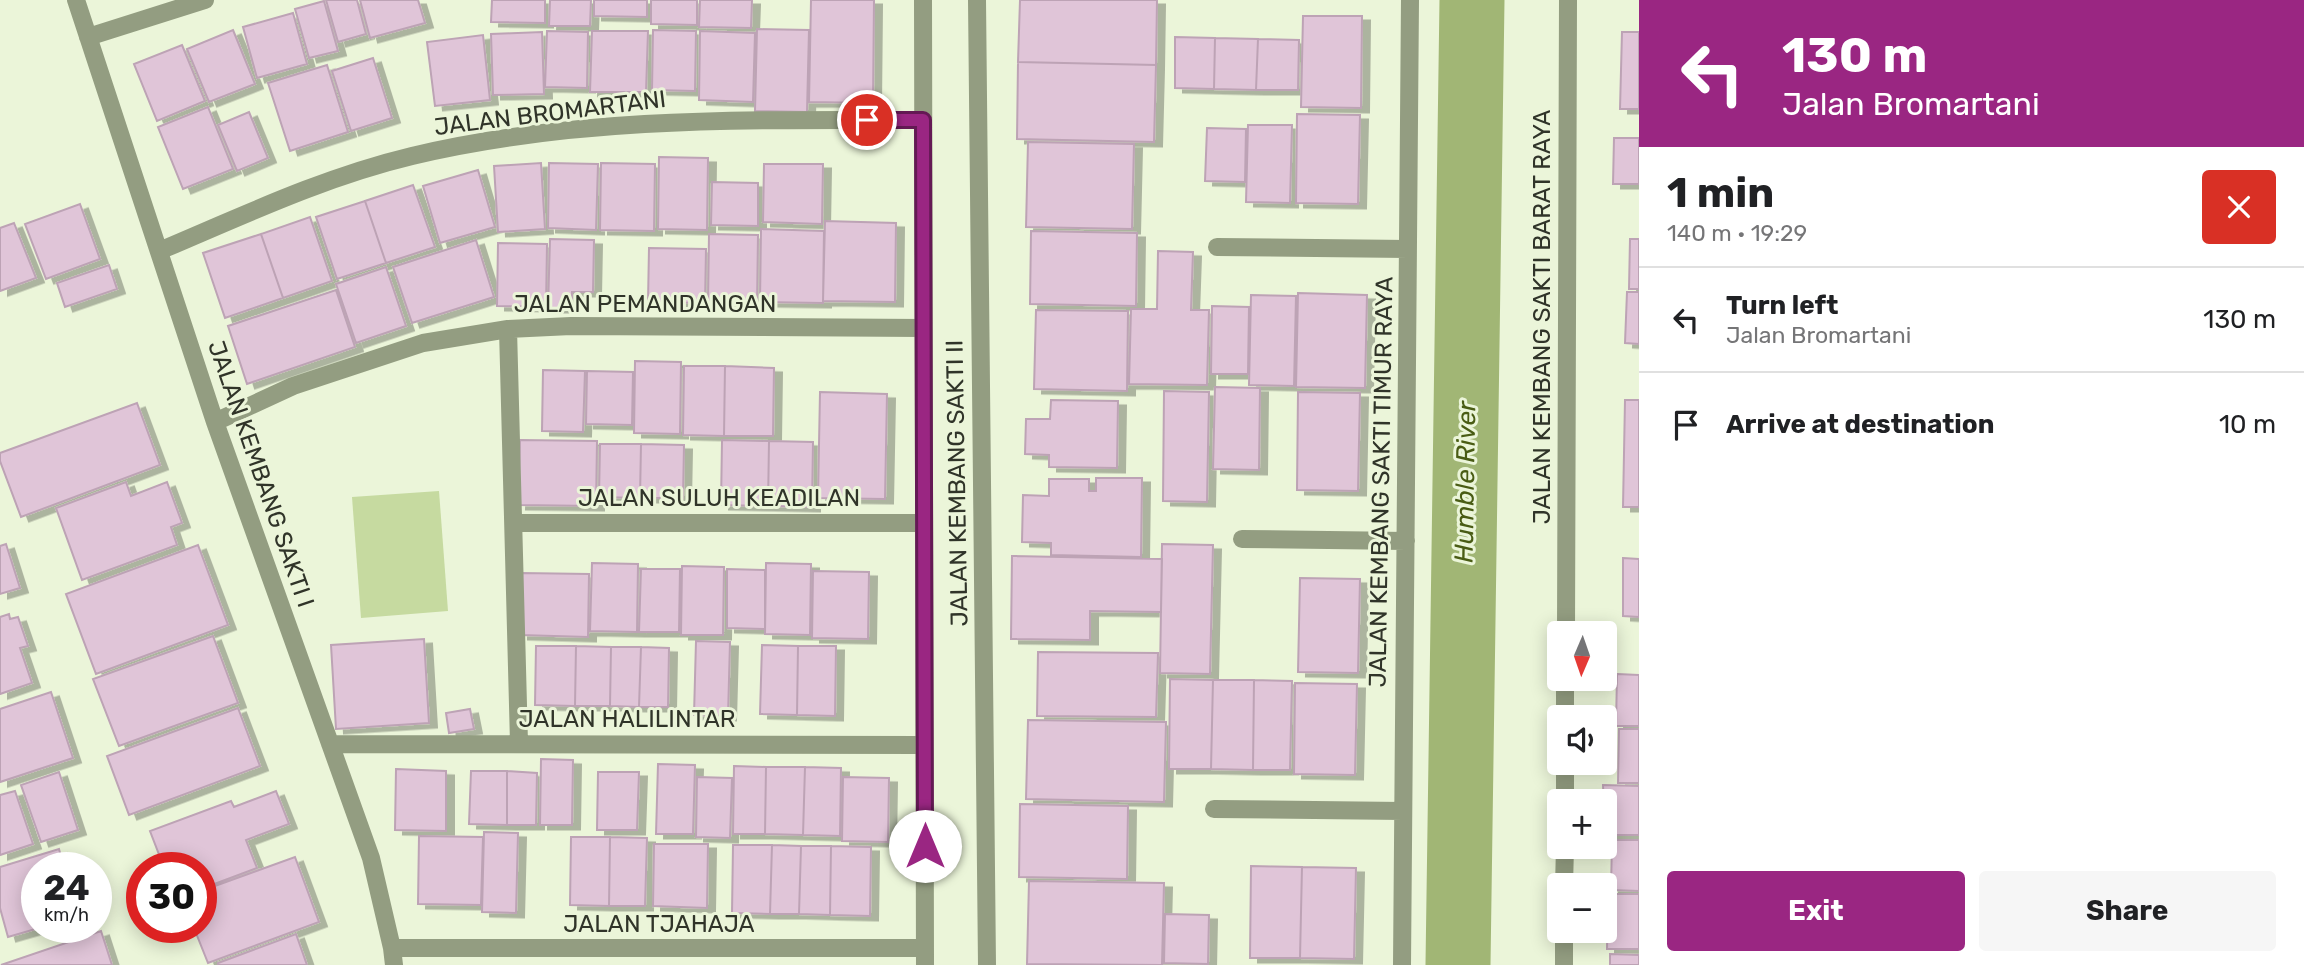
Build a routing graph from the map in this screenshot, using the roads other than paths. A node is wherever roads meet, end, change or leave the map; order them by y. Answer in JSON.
{"nodes":[{"id":1,"x":76,"y":0,"type":"edge"},
{"id":2,"x":205,"y":0,"type":"edge"},
{"id":3,"x":923,"y":0,"type":"edge"},
{"id":4,"x":977,"y":0,"type":"edge"},
{"id":5,"x":1410,"y":0,"type":"edge"},
{"id":6,"x":1568,"y":0,"type":"edge"},
{"id":7,"x":88,"y":37,"type":"junction"},
{"id":8,"x":923,"y":120,"type":"junction"},
{"id":9,"x":1217,"y":247,"type":"dead end"},
{"id":10,"x":1408,"y":249,"type":"junction"},
{"id":11,"x":159,"y":251,"type":"junction"},
{"id":12,"x":923,"y":328,"type":"junction"},
{"id":13,"x":508,"y":329,"type":"junction"},
{"id":14,"x":215,"y":422,"type":"junction"},
{"id":15,"x":514,"y":523,"type":"junction"},
{"id":16,"x":924,"y":523,"type":"junction"},
{"id":17,"x":1242,"y":539,"type":"dead end"},
{"id":18,"x":1406,"y":541,"type":"junction"},
{"id":19,"x":1566,"y":621,"type":"edge"},
{"id":20,"x":519,"y":743,"type":"junction"},
{"id":21,"x":330,"y":744,"type":"junction"},
{"id":22,"x":925,"y":745,"type":"junction"},
{"id":23,"x":1214,"y":809,"type":"dead end"},
{"id":24,"x":1403,"y":811,"type":"junction"},
{"id":25,"x":1564,"y":943,"type":"edge"},
{"id":26,"x":925,"y":956,"type":"edge"},
{"id":27,"x":393,"y":957,"type":"edge"},
{"id":28,"x":986,"y":965,"type":"edge"},
{"id":29,"x":1402,"y":965,"type":"edge"},
{"id":30,"x":1564,"y":965,"type":"edge"}],
"edges":[{"from":1,"to":7,"type":"street","name":"JALAN KEMBANG SAKTI I"},
{"from":2,"to":7,"type":"street"},
{"from":3,"to":8,"type":"street"},
{"from":4,"to":28,"type":"street","name":"JALAN KEMBANG SAKTI II"},
{"from":5,"to":10,"type":"street","name":"JALAN KEMBANG SAKTI TIMUR RAYA"},
{"from":6,"to":19,"type":"street","name":"JALAN KEMBANG SAKTI BARAT RAYA"},
{"from":7,"to":11,"type":"street","name":"JALAN KEMBANG SAKTI I"},
{"from":8,"to":11,"type":"street","name":"JALAN BROMARTANI"},
{"from":8,"to":12,"type":"street"},
{"from":9,"to":10,"type":"street"},
{"from":10,"to":18,"type":"street","name":"JALAN KEMBANG SAKTI TIMUR RAYA"},
{"from":11,"to":14,"type":"street","name":"JALAN KEMBANG SAKTI I"},
{"from":12,"to":13,"type":"street","name":"JALAN PEMANDANGAN"},
{"from":12,"to":16,"type":"street"},
{"from":13,"to":14,"type":"street","name":"JALAN PEMANDANGAN"},
{"from":13,"to":15,"type":"street"},
{"from":14,"to":21,"type":"street","name":"JALAN KEMBANG SAKTI I"},
{"from":15,"to":16,"type":"street","name":"JALAN SULUH KEADILAN"},
{"from":15,"to":20,"type":"street"},
{"from":16,"to":22,"type":"street"},
{"from":17,"to":18,"type":"street"},
{"from":18,"to":24,"type":"street","name":"JALAN KEMBANG SAKTI TIMUR RAYA"},
{"from":20,"to":21,"type":"street","name":"JALAN HALILINTAR"},
{"from":20,"to":22,"type":"street","name":"JALAN HALILINTAR"},
{"from":21,"to":27,"type":"street","name":"JALAN KEMBANG SAKTI I"},
{"from":22,"to":26,"type":"street"},
{"from":23,"to":24,"type":"street"},
{"from":24,"to":29,"type":"street","name":"JALAN KEMBANG SAKTI TIMUR RAYA"},
{"from":25,"to":30,"type":"street"},
{"from":26,"to":27,"type":"street","name":"JALAN TJAHAJA"}]}
